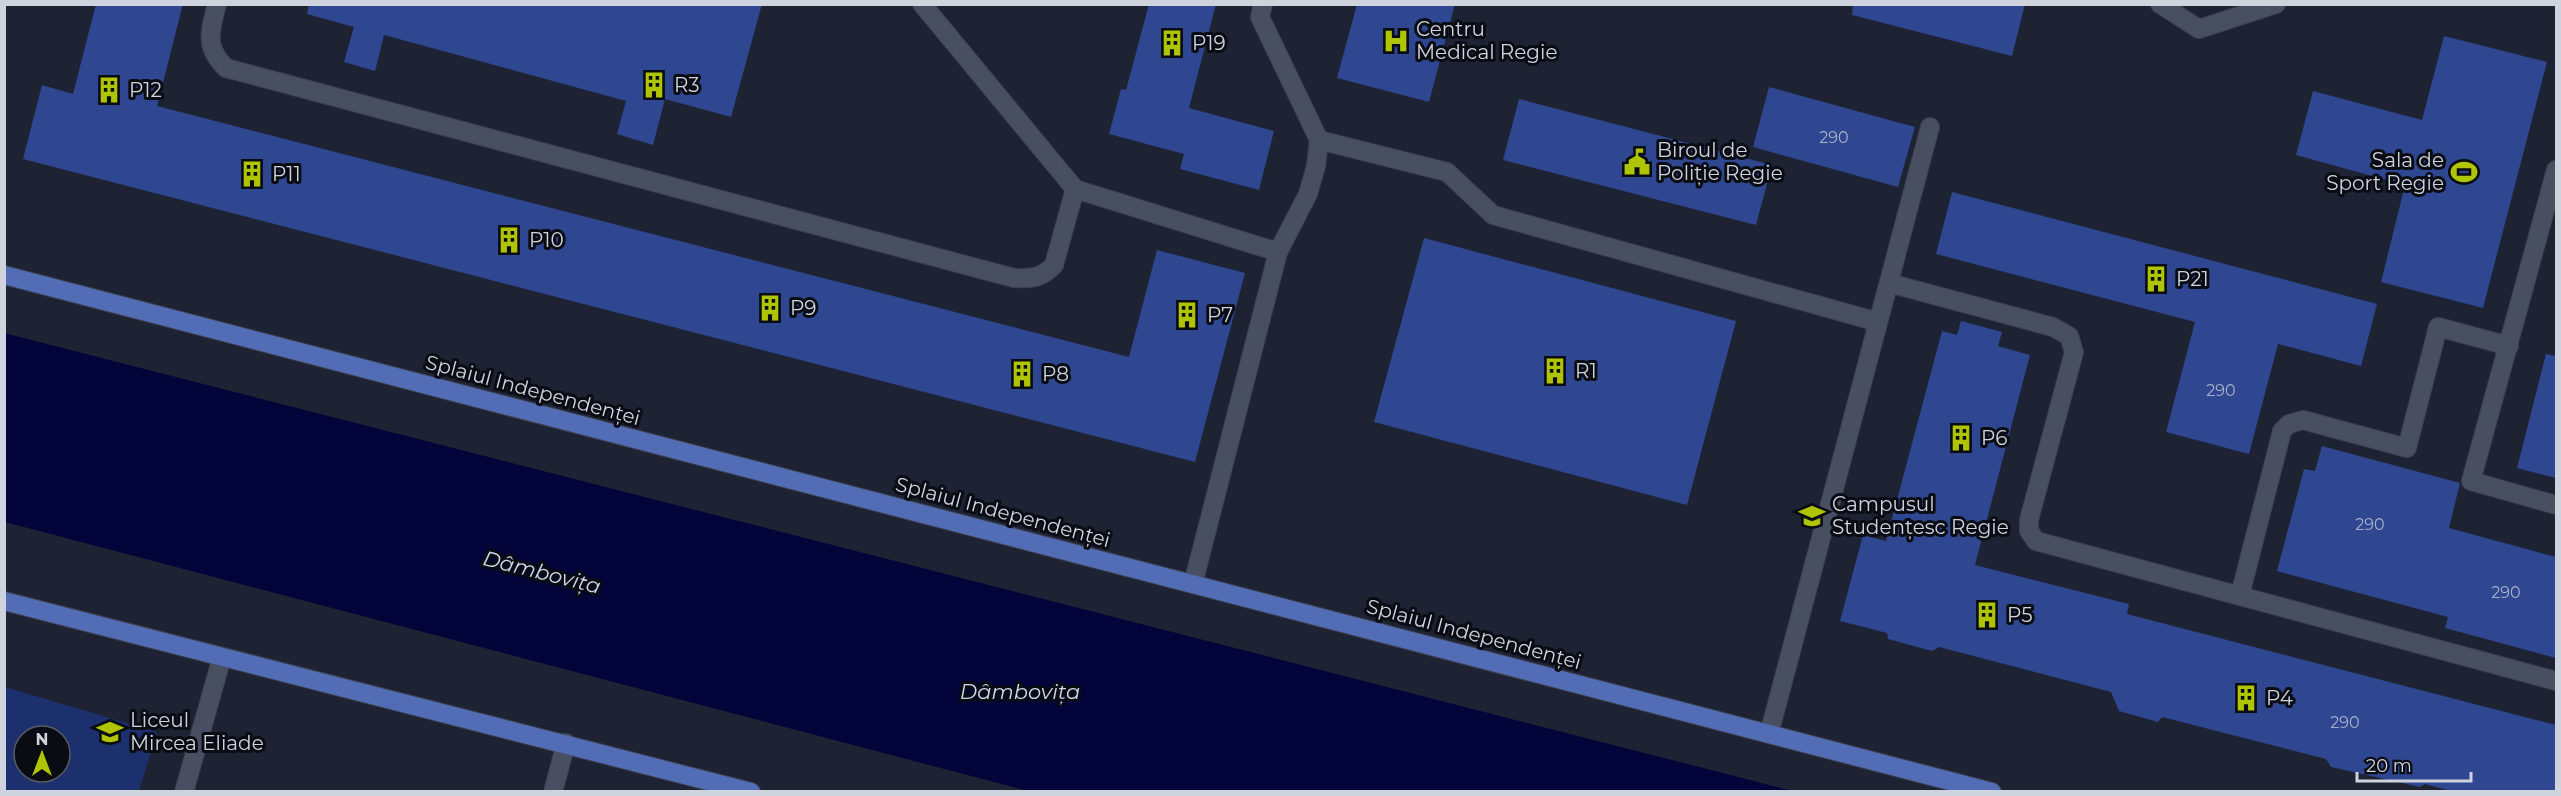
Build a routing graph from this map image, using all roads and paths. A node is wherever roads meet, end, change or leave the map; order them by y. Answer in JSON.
{"nodes":[{"id":1,"x":217,"y":4,"type":"edge"},
{"id":2,"x":922,"y":4,"type":"edge"},
{"id":3,"x":1263,"y":4,"type":"edge"},
{"id":4,"x":2160,"y":4,"type":"edge"},
{"id":5,"x":2276,"y":4,"type":"edge"},
{"id":6,"x":1930,"y":128,"type":"dead end"},
{"id":7,"x":1320,"y":140,"type":"junction"},
{"id":8,"x":2556,"y":170,"type":"edge"},
{"id":9,"x":1074,"y":189,"type":"junction"},
{"id":10,"x":1278,"y":252,"type":"junction"},
{"id":11,"x":4,"y":275,"type":"edge"},
{"id":12,"x":1889,"y":283,"type":"junction"},
{"id":13,"x":1878,"y":322,"type":"junction"},
{"id":14,"x":2509,"y":346,"type":"junction"},
{"id":15,"x":2556,"y":505,"type":"edge"},
{"id":16,"x":1193,"y":584,"type":"junction"},
{"id":17,"x":2240,"y":595,"type":"junction"},
{"id":18,"x":4,"y":601,"type":"edge"},
{"id":19,"x":222,"y":657,"type":"junction"},
{"id":20,"x":2556,"y":681,"type":"edge"},
{"id":21,"x":1769,"y":734,"type":"junction"},
{"id":22,"x":566,"y":743,"type":"junction"},
{"id":23,"x":184,"y":792,"type":"edge"},
{"id":24,"x":553,"y":792,"type":"edge"},
{"id":25,"x":751,"y":792,"type":"edge"},
{"id":26,"x":1992,"y":792,"type":"edge"}],
"edges":[{"from":1,"to":9,"type":"street"},
{"from":2,"to":9,"type":"street"},
{"from":3,"to":7,"type":"street"},
{"from":4,"to":5,"type":"street"},
{"from":6,"to":12,"type":"street"},
{"from":7,"to":10,"type":"street"},
{"from":7,"to":13,"type":"street"},
{"from":8,"to":14,"type":"street"},
{"from":9,"to":10,"type":"street"},
{"from":10,"to":16,"type":"street"},
{"from":11,"to":16,"type":"main road","name":"Splaiul Independenței"},
{"from":12,"to":13,"type":"street"},
{"from":12,"to":17,"type":"street"},
{"from":13,"to":21,"type":"street"},
{"from":14,"to":15,"type":"street"},
{"from":14,"to":17,"type":"street"},
{"from":16,"to":21,"type":"main road","name":"Splaiul Independenței"},
{"from":17,"to":20,"type":"street"},
{"from":18,"to":19,"type":"main road"},
{"from":19,"to":22,"type":"main road"},
{"from":19,"to":23,"type":"street"},
{"from":21,"to":26,"type":"main road","name":"Splaiul Independenței"},
{"from":22,"to":24,"type":"street"},
{"from":22,"to":25,"type":"main road"}]}
